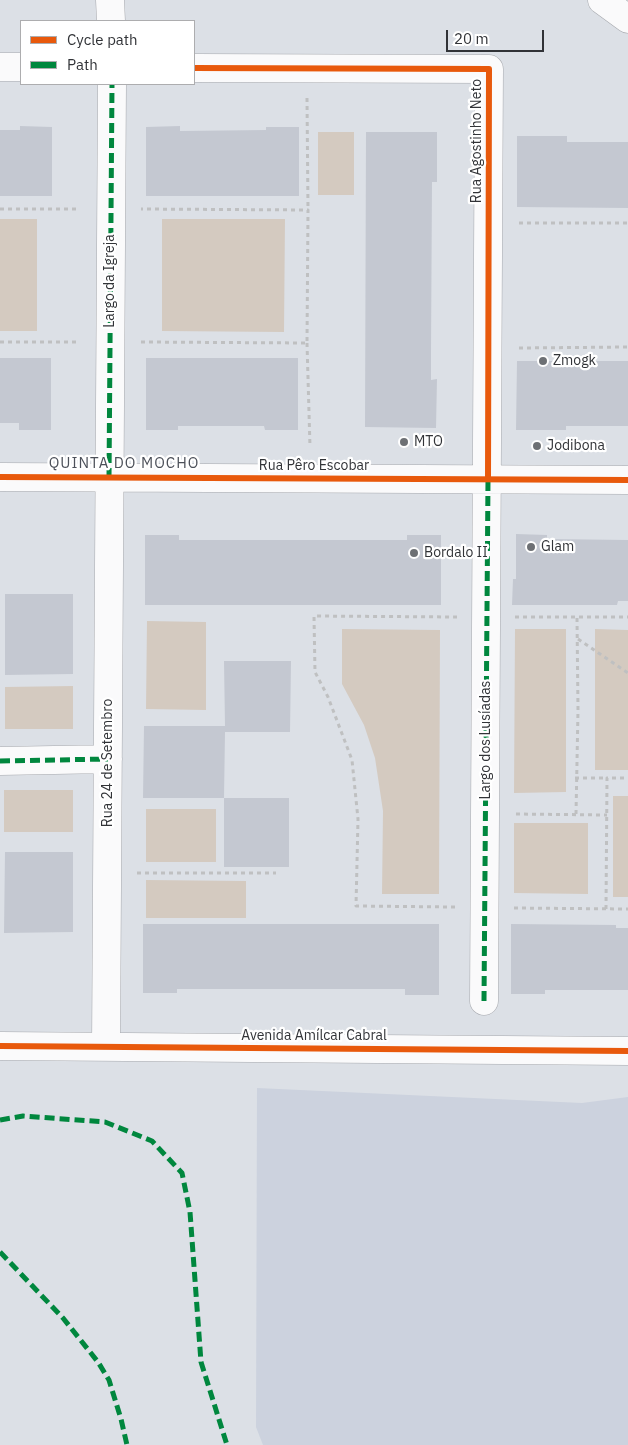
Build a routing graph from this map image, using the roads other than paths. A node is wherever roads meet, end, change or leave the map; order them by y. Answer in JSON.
{"nodes":[{"id":1,"x":110,"y":0,"type":"edge"},
{"id":2,"x":602,"y":0,"type":"edge"},
{"id":3,"x":628,"y":19,"type":"edge"},
{"id":4,"x":111,"y":20,"type":"edge"},
{"id":5,"x":0,"y":67,"type":"edge"},
{"id":6,"x":20,"y":68,"type":"edge"},
{"id":7,"x":195,"y":68,"type":"edge"},
{"id":8,"x":112,"y":85,"type":"edge"},
{"id":9,"x":0,"y":477,"type":"edge"},
{"id":10,"x":109,"y":478,"type":"junction"},
{"id":11,"x":488,"y":479,"type":"junction"},
{"id":12,"x":628,"y":480,"type":"edge"},
{"id":13,"x":108,"y":759,"type":"junction"},
{"id":14,"x":0,"y":761,"type":"edge"},
{"id":15,"x":484,"y":1001,"type":"dead end"},
{"id":16,"x":0,"y":1046,"type":"edge"},
{"id":17,"x":106,"y":1047,"type":"junction"},
{"id":18,"x":628,"y":1051,"type":"edge"}],
"edges":[{"from":1,"to":4,"type":"street"},
{"from":2,"to":3,"type":"street"},
{"from":5,"to":6,"type":"street"},
{"from":7,"to":11,"type":"street","name":"Rua Agostinho Neto"},
{"from":8,"to":10,"type":"street","name":"Largo da Igreja"},
{"from":9,"to":10,"type":"street","name":"Rua Pêro Escobar"},
{"from":10,"to":11,"type":"street","name":"Rua Pêro Escobar"},
{"from":10,"to":13,"type":"street","name":"Rua 24 de Setembro"},
{"from":11,"to":12,"type":"street","name":"Rua Pêro Escobar"},
{"from":11,"to":15,"type":"street","name":"Largo dos Lusíadas"},
{"from":13,"to":14,"type":"street"},
{"from":13,"to":17,"type":"street","name":"Rua 24 de Setembro"},
{"from":16,"to":17,"type":"street","name":"Avenida Amílcar Cabral"},
{"from":17,"to":18,"type":"street","name":"Avenida Amílcar Cabral"}]}
